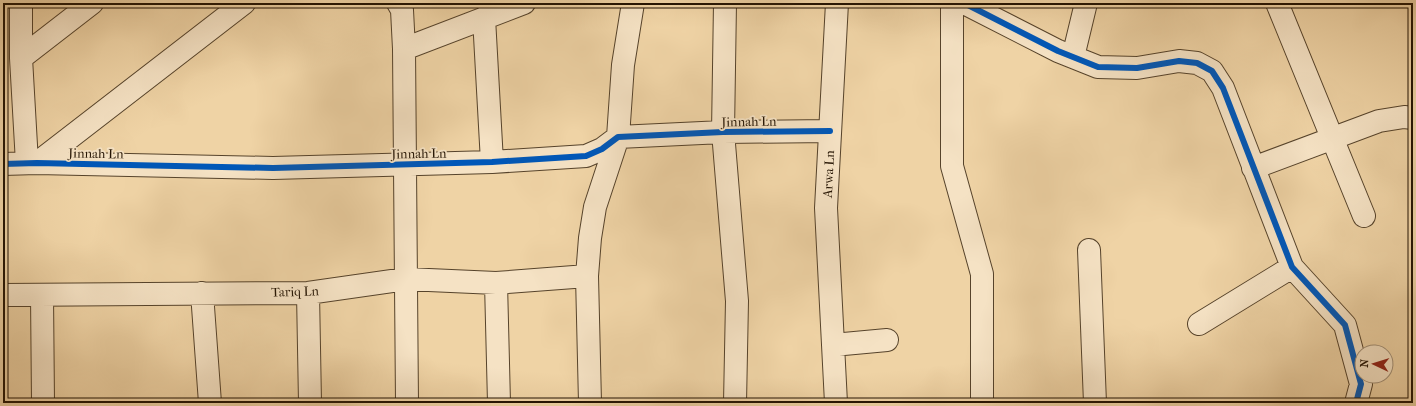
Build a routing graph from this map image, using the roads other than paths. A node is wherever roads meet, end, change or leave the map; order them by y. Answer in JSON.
{"nodes":[{"id":1,"x":21,"y":3,"type":"edge"},
{"id":2,"x":92,"y":3,"type":"edge"},
{"id":3,"x":244,"y":3,"type":"edge"},
{"id":4,"x":398,"y":3,"type":"edge"},
{"id":5,"x":524,"y":3,"type":"edge"},
{"id":6,"x":633,"y":3,"type":"edge"},
{"id":7,"x":725,"y":3,"type":"edge"},
{"id":8,"x":837,"y":3,"type":"edge"},
{"id":9,"x":1086,"y":3,"type":"edge"},
{"id":10,"x":1277,"y":3,"type":"edge"},
{"id":11,"x":965,"y":4,"type":"edge"},
{"id":12,"x":484,"y":18,"type":"junction"},
{"id":13,"x":404,"y":49,"type":"junction"},
{"id":14,"x":1073,"y":57,"type":"junction"},
{"id":15,"x":21,"y":58,"type":"junction"},
{"id":16,"x":1413,"y":118,"type":"edge"},
{"id":17,"x":830,"y":131,"type":"junction"},
{"id":18,"x":723,"y":132,"type":"junction"},
{"id":19,"x":618,"y":137,"type":"junction"},
{"id":20,"x":1332,"y":139,"type":"junction"},
{"id":21,"x":492,"y":162,"type":"junction"},
{"id":22,"x":32,"y":163,"type":"junction"},
{"id":23,"x":3,"y":164,"type":"edge"},
{"id":24,"x":405,"y":164,"type":"junction"},
{"id":25,"x":1253,"y":168,"type":"junction"},
{"id":26,"x":1364,"y":216,"type":"dead end"},
{"id":27,"x":1089,"y":250,"type":"dead end"},
{"id":28,"x":1292,"y":267,"type":"junction"},
{"id":29,"x":587,"y":276,"type":"junction"},
{"id":30,"x":406,"y":279,"type":"junction"},
{"id":31,"x":496,"y":283,"type":"junction"},
{"id":32,"x":202,"y":293,"type":"junction"},
{"id":33,"x":308,"y":293,"type":"junction"},
{"id":34,"x":3,"y":295,"type":"edge"},
{"id":35,"x":42,"y":295,"type":"junction"},
{"id":36,"x":1199,"y":324,"type":"dead end"},
{"id":37,"x":887,"y":340,"type":"dead end"},
{"id":38,"x":833,"y":345,"type":"junction"},
{"id":39,"x":43,"y":403,"type":"edge"},
{"id":40,"x":210,"y":403,"type":"edge"},
{"id":41,"x":310,"y":403,"type":"edge"},
{"id":42,"x":407,"y":403,"type":"edge"},
{"id":43,"x":499,"y":403,"type":"edge"},
{"id":44,"x":590,"y":403,"type":"edge"},
{"id":45,"x":736,"y":403,"type":"edge"},
{"id":46,"x":836,"y":403,"type":"edge"},
{"id":47,"x":982,"y":403,"type":"edge"},
{"id":48,"x":1095,"y":403,"type":"edge"},
{"id":49,"x":1356,"y":403,"type":"edge"}],
"edges":[{"from":1,"to":15,"type":"street"},
{"from":2,"to":15,"type":"street"},
{"from":3,"to":22,"type":"street"},
{"from":4,"to":13,"type":"street"},
{"from":5,"to":12,"type":"street"},
{"from":6,"to":19,"type":"street"},
{"from":7,"to":18,"type":"street"},
{"from":8,"to":17,"type":"street","name":"Arwa Ln"},
{"from":9,"to":14,"type":"street"},
{"from":10,"to":20,"type":"street"},
{"from":11,"to":14,"type":"street"},
{"from":11,"to":47,"type":"street"},
{"from":12,"to":13,"type":"street"},
{"from":12,"to":21,"type":"street"},
{"from":13,"to":24,"type":"street"},
{"from":14,"to":25,"type":"street"},
{"from":15,"to":22,"type":"street"},
{"from":16,"to":20,"type":"street"},
{"from":17,"to":18,"type":"street","name":"Jinnah Ln"},
{"from":17,"to":38,"type":"street","name":"Arwa Ln"},
{"from":18,"to":19,"type":"street","name":"Jinnah Ln"},
{"from":18,"to":45,"type":"street"},
{"from":19,"to":21,"type":"street","name":"Jinnah Ln"},
{"from":19,"to":29,"type":"street"},
{"from":20,"to":25,"type":"street"},
{"from":20,"to":26,"type":"street"},
{"from":21,"to":24,"type":"street","name":"Jinnah Ln"},
{"from":22,"to":23,"type":"street","name":"Jinnah Ln"},
{"from":22,"to":24,"type":"street","name":"Jinnah Ln"},
{"from":24,"to":30,"type":"street"},
{"from":25,"to":28,"type":"street"},
{"from":27,"to":48,"type":"street"},
{"from":28,"to":36,"type":"street"},
{"from":28,"to":49,"type":"street"},
{"from":29,"to":31,"type":"street","name":"Tariq Ln"},
{"from":29,"to":44,"type":"street"},
{"from":30,"to":31,"type":"street","name":"Tariq Ln"},
{"from":30,"to":33,"type":"street","name":"Tariq Ln"},
{"from":30,"to":42,"type":"street"},
{"from":31,"to":43,"type":"street"},
{"from":32,"to":33,"type":"street","name":"Tariq Ln"},
{"from":32,"to":35,"type":"street","name":"Tariq Ln"},
{"from":32,"to":40,"type":"street"},
{"from":33,"to":41,"type":"street"},
{"from":34,"to":35,"type":"street","name":"Tariq Ln"},
{"from":35,"to":39,"type":"street"},
{"from":37,"to":38,"type":"street"},
{"from":38,"to":46,"type":"street","name":"Arwa Ln"}]}
